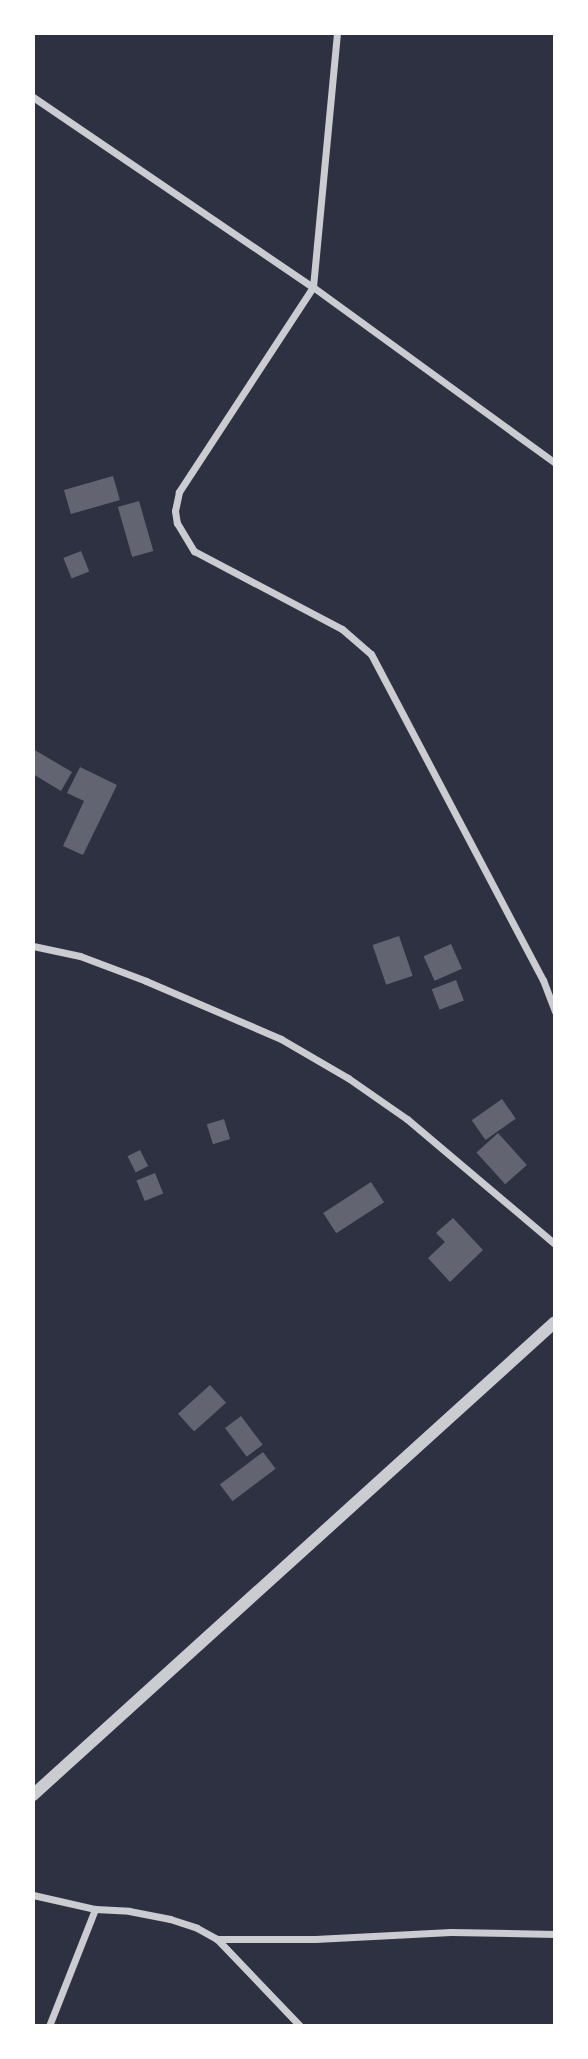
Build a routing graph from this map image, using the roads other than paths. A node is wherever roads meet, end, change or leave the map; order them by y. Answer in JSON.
{"nodes":[{"id":1,"x":337,"y":33,"type":"edge"},
{"id":2,"x":33,"y":97,"type":"edge"},
{"id":3,"x":313,"y":287,"type":"junction"},
{"id":4,"x":555,"y":463,"type":"edge"},
{"id":5,"x":33,"y":946,"type":"edge"},
{"id":6,"x":555,"y":1012,"type":"edge"},
{"id":7,"x":555,"y":1244,"type":"edge"},
{"id":8,"x":555,"y":1322,"type":"edge"},
{"id":9,"x":33,"y":1795,"type":"edge"},
{"id":10,"x":33,"y":1895,"type":"edge"},
{"id":11,"x":95,"y":1909,"type":"junction"},
{"id":12,"x":555,"y":1934,"type":"edge"},
{"id":13,"x":217,"y":1939,"type":"junction"},
{"id":14,"x":49,"y":2026,"type":"edge"},
{"id":15,"x":300,"y":2026,"type":"edge"}],
"edges":[{"from":1,"to":3,"type":"street"},
{"from":2,"to":3,"type":"street"},
{"from":3,"to":4,"type":"street"},
{"from":3,"to":6,"type":"street"},
{"from":5,"to":7,"type":"street"},
{"from":8,"to":9,"type":"street"},
{"from":10,"to":11,"type":"street"},
{"from":11,"to":13,"type":"street"},
{"from":11,"to":14,"type":"street"},
{"from":12,"to":13,"type":"street"},
{"from":13,"to":15,"type":"street"}]}
